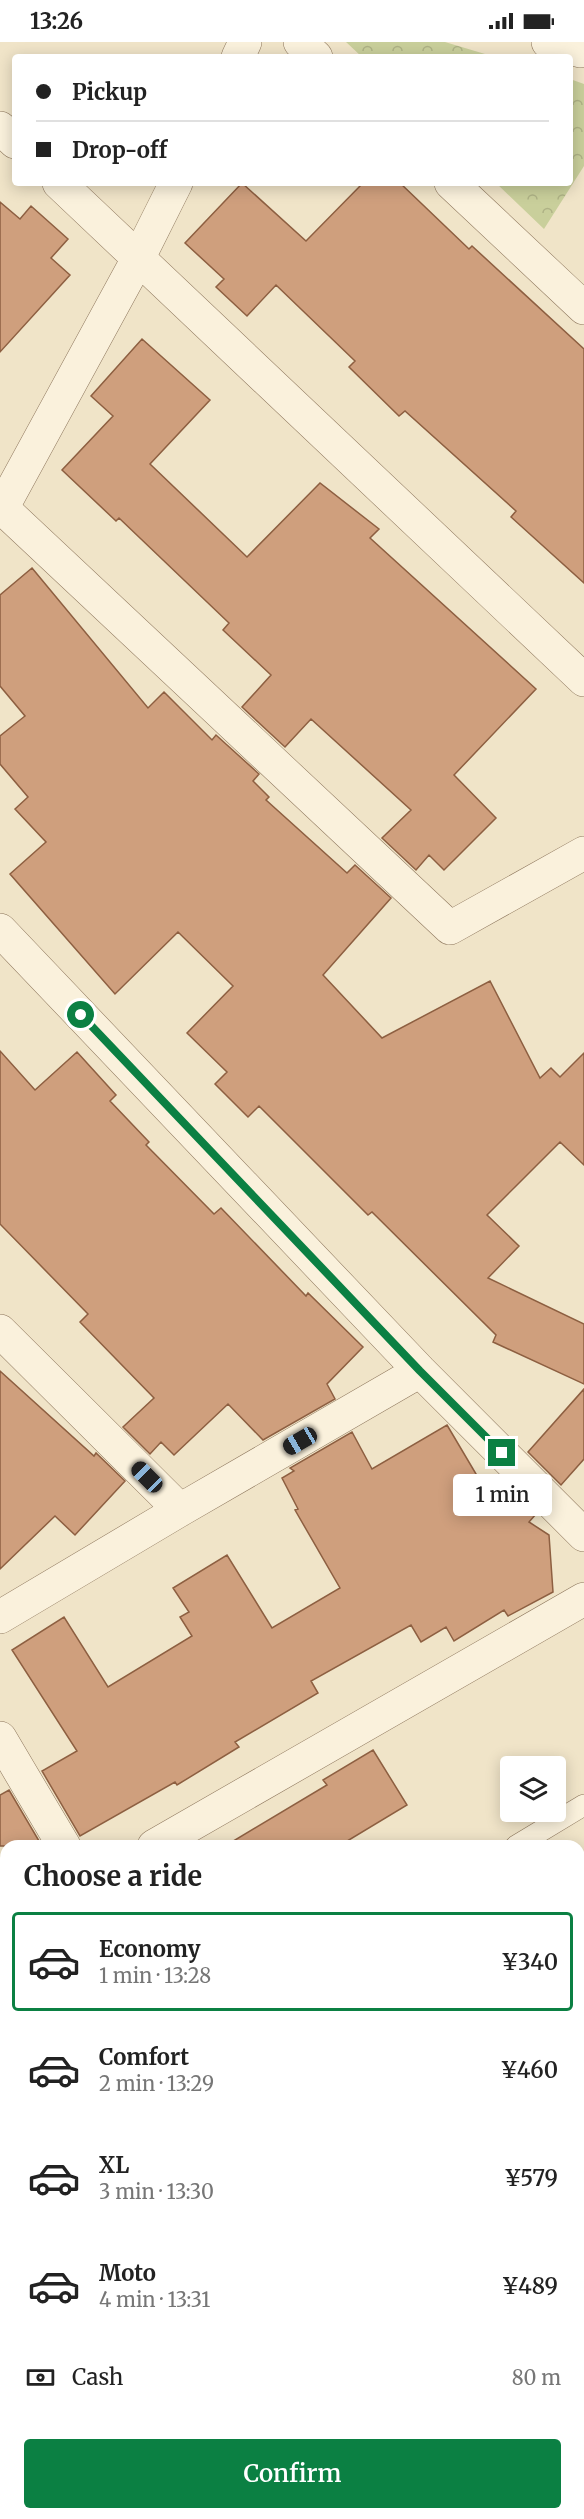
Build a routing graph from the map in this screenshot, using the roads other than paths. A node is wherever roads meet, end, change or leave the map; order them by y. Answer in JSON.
{"nodes":[{"id":1,"x":300,"y":42,"type":"edge"},
{"id":2,"x":548,"y":42,"type":"edge"},
{"id":3,"x":581,"y":51,"type":"dead end"},
{"id":4,"x":313,"y":54,"type":"edge"},
{"id":5,"x":0,"y":128,"type":"edge"},
{"id":6,"x":12,"y":139,"type":"edge"},
{"id":7,"x":62,"y":186,"type":"edge"},
{"id":8,"x":174,"y":186,"type":"edge"},
{"id":9,"x":454,"y":186,"type":"edge"},
{"id":10,"x":139,"y":257,"type":"junction"},
{"id":11,"x":584,"y":308,"type":"edge"},
{"id":12,"x":1,"y":509,"type":"edge"},
{"id":13,"x":584,"y":680,"type":"edge"},
{"id":14,"x":584,"y":853,"type":"edge"},
{"id":15,"x":0,"y":930,"type":"edge"},
{"id":16,"x":0,"y":1330,"type":"edge"},
{"id":17,"x":420,"y":1371,"type":"junction"},
{"id":18,"x":180,"y":1510,"type":"junction"},
{"id":19,"x":584,"y":1535,"type":"edge"},
{"id":20,"x":584,"y":1599,"type":"edge"},
{"id":21,"x":0,"y":1617,"type":"edge"},
{"id":22,"x":0,"y":1738,"type":"edge"},
{"id":23,"x":584,"y":1805,"type":"edge"},
{"id":24,"x":60,"y":1840,"type":"edge"},
{"id":25,"x":164,"y":1840,"type":"edge"},
{"id":26,"x":526,"y":1840,"type":"edge"}],
"edges":[{"from":1,"to":4,"type":"street"},
{"from":2,"to":3,"type":"street"},
{"from":5,"to":6,"type":"street"},
{"from":7,"to":10,"type":"street"},
{"from":8,"to":10,"type":"street"},
{"from":9,"to":11,"type":"street"},
{"from":10,"to":12,"type":"street"},
{"from":10,"to":13,"type":"street"},
{"from":12,"to":14,"type":"street"},
{"from":15,"to":17,"type":"street"},
{"from":16,"to":18,"type":"street"},
{"from":17,"to":18,"type":"street"},
{"from":17,"to":19,"type":"street"},
{"from":18,"to":21,"type":"street"},
{"from":20,"to":25,"type":"street"},
{"from":22,"to":24,"type":"street"},
{"from":23,"to":26,"type":"lane"}]}
